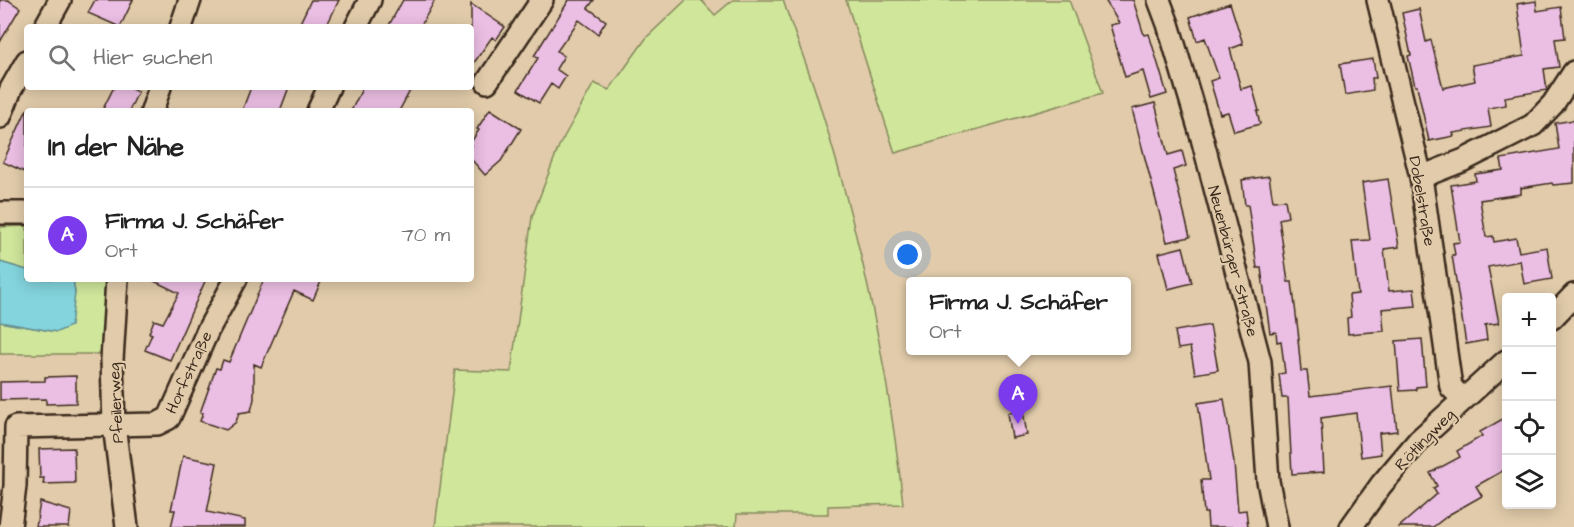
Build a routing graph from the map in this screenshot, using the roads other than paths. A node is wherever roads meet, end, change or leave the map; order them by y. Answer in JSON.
{"nodes":[{"id":1,"x":60,"y":0,"type":"edge"},
{"id":2,"x":190,"y":0,"type":"edge"},
{"id":3,"x":370,"y":0,"type":"edge"},
{"id":4,"x":542,"y":0,"type":"edge"},
{"id":5,"x":1159,"y":0,"type":"edge"},
{"id":6,"x":1378,"y":0,"type":"edge"},
{"id":7,"x":47,"y":24,"type":"edge"},
{"id":8,"x":182,"y":24,"type":"edge"},
{"id":9,"x":358,"y":24,"type":"edge"},
{"id":10,"x":24,"y":66,"type":"edge"},
{"id":11,"x":1574,"y":72,"type":"edge"},
{"id":12,"x":487,"y":82,"type":"dead end"},
{"id":13,"x":159,"y":90,"type":"edge"},
{"id":14,"x":327,"y":90,"type":"edge"},
{"id":15,"x":153,"y":108,"type":"edge"},
{"id":16,"x":319,"y":108,"type":"edge"},
{"id":17,"x":0,"y":117,"type":"edge"},
{"id":18,"x":1421,"y":177,"type":"junction"},
{"id":19,"x":0,"y":213,"type":"edge"},
{"id":20,"x":24,"y":213,"type":"edge"},
{"id":21,"x":117,"y":282,"type":"edge"},
{"id":22,"x":234,"y":282,"type":"edge"},
{"id":23,"x":1574,"y":295,"type":"edge"},
{"id":24,"x":1556,"y":313,"type":"edge"},
{"id":25,"x":1502,"y":365,"type":"edge"},
{"id":26,"x":1463,"y":399,"type":"junction"},
{"id":27,"x":114,"y":426,"type":"junction"},
{"id":28,"x":10,"y":527,"type":"edge"},
{"id":29,"x":127,"y":527,"type":"edge"},
{"id":30,"x":1277,"y":527,"type":"edge"},
{"id":31,"x":1351,"y":527,"type":"edge"}],
"edges":[{"from":1,"to":7,"type":"street"},
{"from":2,"to":8,"type":"street"},
{"from":3,"to":9,"type":"street"},
{"from":4,"to":12,"type":"street"},
{"from":5,"to":30,"type":"street","name":"Neuenbürger Straße"},
{"from":6,"to":18,"type":"street","name":"Dobelstraße"},
{"from":10,"to":17,"type":"street"},
{"from":11,"to":18,"type":"street"},
{"from":13,"to":15,"type":"street"},
{"from":14,"to":16,"type":"street"},
{"from":18,"to":26,"type":"street","name":"Dobelstraße"},
{"from":19,"to":20,"type":"street"},
{"from":21,"to":27,"type":"street","name":"Pfeilerweg"},
{"from":22,"to":27,"type":"street","name":"Horfstraße"},
{"from":23,"to":24,"type":"street"},
{"from":25,"to":26,"type":"street","name":"Rötlingweg"},
{"from":26,"to":31,"type":"street","name":"Rötlingweg"},
{"from":27,"to":28,"type":"street","name":"Horfstraße"},
{"from":27,"to":29,"type":"street","name":"Pfeilerweg"}]}
